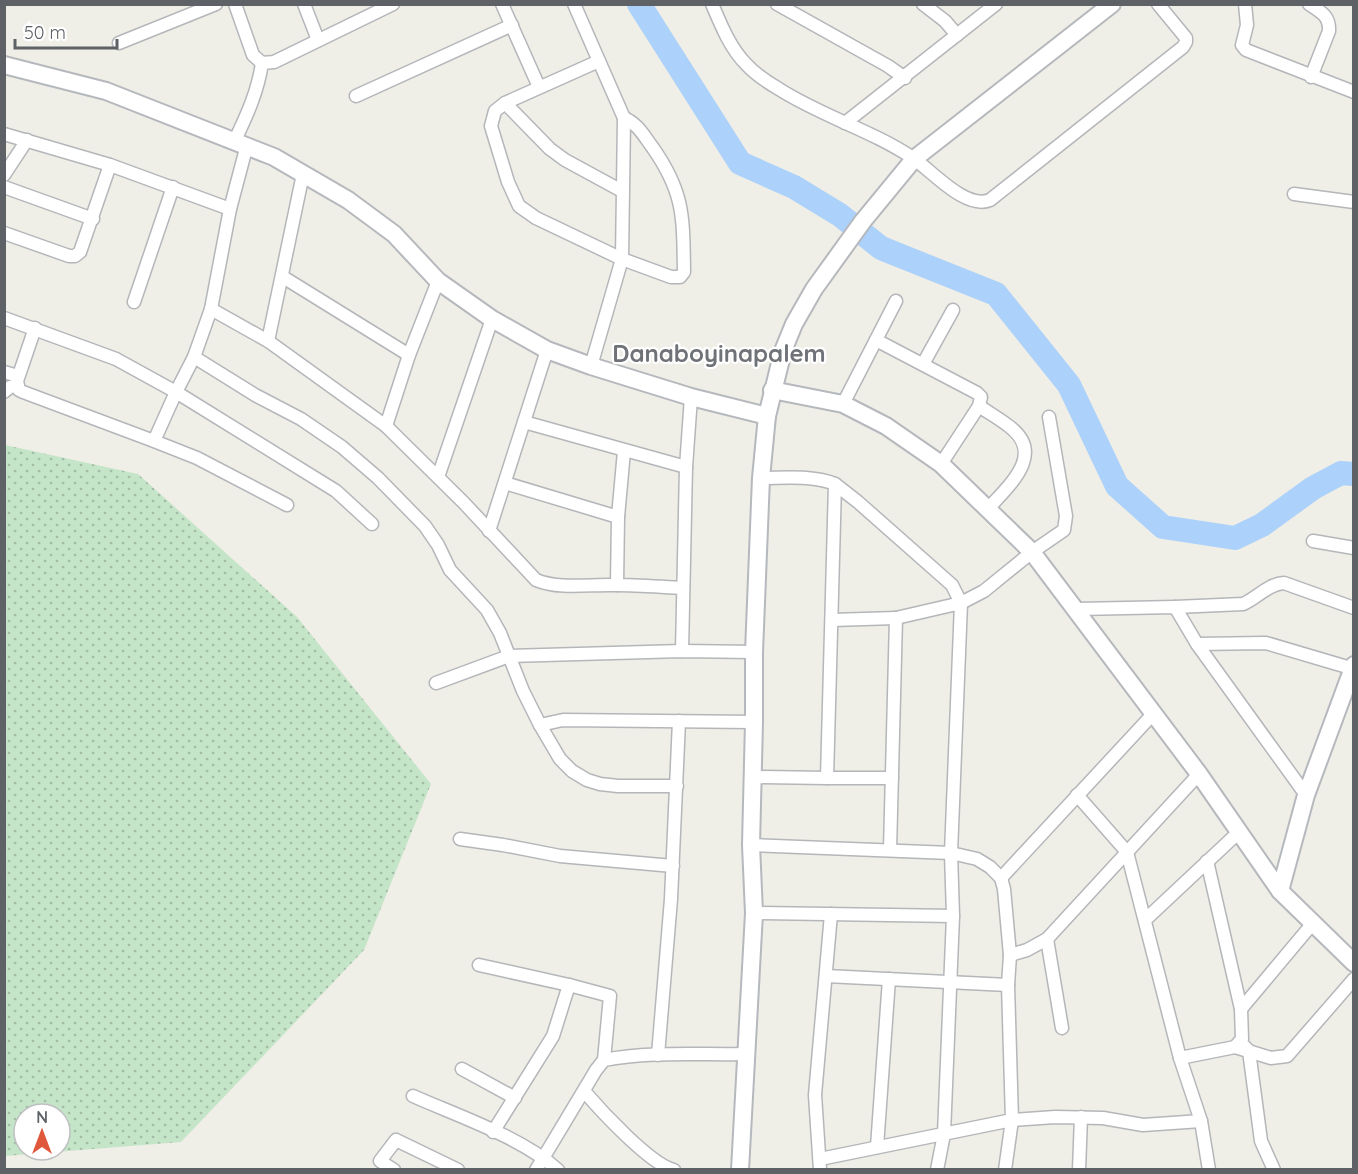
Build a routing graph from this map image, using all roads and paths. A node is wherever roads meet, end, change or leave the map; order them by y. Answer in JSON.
{"nodes":[{"id":1,"x":216,"y":4,"type":"edge"},
{"id":2,"x":235,"y":4,"type":"edge"},
{"id":3,"x":304,"y":4,"type":"edge"},
{"id":4,"x":393,"y":4,"type":"edge"},
{"id":5,"x":502,"y":4,"type":"edge"},
{"id":6,"x":574,"y":4,"type":"edge"},
{"id":7,"x":712,"y":4,"type":"edge"},
{"id":8,"x":777,"y":4,"type":"edge"},
{"id":9,"x":923,"y":4,"type":"edge"},
{"id":10,"x":996,"y":4,"type":"edge"},
{"id":11,"x":1112,"y":4,"type":"edge"},
{"id":12,"x":1158,"y":4,"type":"edge"},
{"id":13,"x":1245,"y":4,"type":"edge"},
{"id":14,"x":1309,"y":4,"type":"edge"},
{"id":15,"x":512,"y":25,"type":"junction"},
{"id":16,"x":957,"y":35,"type":"junction"},
{"id":17,"x":318,"y":40,"type":"junction"},
{"id":18,"x":119,"y":43,"type":"dead end"},
{"id":19,"x":599,"y":61,"type":"junction"},
{"id":20,"x":262,"y":63,"type":"junction"},
{"id":21,"x":4,"y":65,"type":"edge"},
{"id":22,"x":1311,"y":77,"type":"junction"},
{"id":23,"x":905,"y":78,"type":"junction"},
{"id":24,"x":539,"y":87,"type":"junction"},
{"id":25,"x":1353,"y":92,"type":"edge"},
{"id":26,"x":356,"y":96,"type":"dead end"},
{"id":27,"x":506,"y":103,"type":"junction"},
{"id":28,"x":624,"y":118,"type":"junction"},
{"id":29,"x":845,"y":123,"type":"junction"},
{"id":30,"x":4,"y":134,"type":"edge"},
{"id":31,"x":27,"y":140,"type":"junction"},
{"id":32,"x":241,"y":143,"type":"junction"},
{"id":33,"x":914,"y":159,"type":"junction"},
{"id":34,"x":110,"y":165,"type":"junction"},
{"id":35,"x":303,"y":174,"type":"junction"},
{"id":36,"x":4,"y":175,"type":"edge"},
{"id":37,"x":4,"y":187,"type":"edge"},
{"id":38,"x":173,"y":187,"type":"junction"},
{"id":39,"x":622,"y":191,"type":"junction"},
{"id":40,"x":1294,"y":194,"type":"dead end"},
{"id":41,"x":1353,"y":202,"type":"edge"},
{"id":42,"x":230,"y":209,"type":"junction"},
{"id":43,"x":93,"y":219,"type":"junction"},
{"id":44,"x":4,"y":233,"type":"edge"},
{"id":45,"x":622,"y":259,"type":"junction"},
{"id":46,"x":283,"y":277,"type":"junction"},
{"id":47,"x":438,"y":281,"type":"junction"},
{"id":48,"x":896,"y":301,"type":"dead end"},
{"id":49,"x":134,"y":302,"type":"dead end"},
{"id":50,"x":211,"y":309,"type":"junction"},
{"id":51,"x":953,"y":310,"type":"dead end"},
{"id":52,"x":4,"y":318,"type":"edge"},
{"id":53,"x":492,"y":320,"type":"junction"},
{"id":54,"x":34,"y":328,"type":"junction"},
{"id":55,"x":876,"y":340,"type":"junction"},
{"id":56,"x":268,"y":341,"type":"junction"},
{"id":57,"x":547,"y":350,"type":"junction"},
{"id":58,"x":409,"y":355,"type":"junction"},
{"id":59,"x":194,"y":357,"type":"junction"},
{"id":60,"x":923,"y":364,"type":"junction"},
{"id":61,"x":591,"y":366,"type":"junction"},
{"id":62,"x":4,"y":372,"type":"edge"},
{"id":63,"x":18,"y":381,"type":"junction"},
{"id":64,"x":772,"y":390,"type":"junction"},
{"id":65,"x":4,"y":392,"type":"edge"},
{"id":66,"x":176,"y":392,"type":"junction"},
{"id":67,"x":692,"y":398,"type":"junction"},
{"id":68,"x":843,"y":404,"type":"junction"},
{"id":69,"x":979,"y":406,"type":"junction"},
{"id":70,"x":767,"y":416,"type":"junction"},
{"id":71,"x":1049,"y":417,"type":"dead end"},
{"id":72,"x":524,"y":422,"type":"junction"},
{"id":73,"x":386,"y":426,"type":"junction"},
{"id":74,"x":154,"y":441,"type":"junction"},
{"id":75,"x":624,"y":451,"type":"junction"},
{"id":76,"x":941,"y":464,"type":"junction"},
{"id":77,"x":686,"y":467,"type":"junction"},
{"id":78,"x":438,"y":477,"type":"junction"},
{"id":79,"x":761,"y":478,"type":"junction"},
{"id":80,"x":505,"y":483,"type":"junction"},
{"id":81,"x":835,"y":484,"type":"junction"},
{"id":82,"x":287,"y":505,"type":"dead end"},
{"id":83,"x":988,"y":509,"type":"junction"},
{"id":84,"x":618,"y":517,"type":"junction"},
{"id":85,"x":372,"y":524,"type":"dead end"},
{"id":86,"x":489,"y":531,"type":"junction"},
{"id":87,"x":1312,"y":541,"type":"dead end"},
{"id":88,"x":1353,"y":548,"type":"edge"},
{"id":89,"x":1032,"y":552,"type":"junction"},
{"id":90,"x":617,"y":585,"type":"junction"},
{"id":91,"x":683,"y":588,"type":"junction"},
{"id":92,"x":961,"y":603,"type":"junction"},
{"id":93,"x":1175,"y":607,"type":"junction"},
{"id":94,"x":1353,"y":608,"type":"edge"},
{"id":95,"x":1077,"y":609,"type":"junction"},
{"id":96,"x":896,"y":618,"type":"junction"},
{"id":97,"x":832,"y":621,"type":"junction"},
{"id":98,"x":1197,"y":644,"type":"junction"},
{"id":99,"x":681,"y":651,"type":"junction"},
{"id":100,"x":754,"y":651,"type":"junction"},
{"id":101,"x":509,"y":656,"type":"junction"},
{"id":102,"x":1353,"y":668,"type":"edge"},
{"id":103,"x":436,"y":683,"type":"dead end"},
{"id":104,"x":1153,"y":714,"type":"junction"},
{"id":105,"x":679,"y":721,"type":"junction"},
{"id":106,"x":754,"y":722,"type":"junction"},
{"id":107,"x":540,"y":725,"type":"junction"},
{"id":108,"x":1198,"y":774,"type":"junction"},
{"id":109,"x":753,"y":777,"type":"junction"},
{"id":110,"x":826,"y":778,"type":"junction"},
{"id":111,"x":892,"y":778,"type":"junction"},
{"id":112,"x":677,"y":786,"type":"junction"},
{"id":113,"x":1077,"y":795,"type":"junction"},
{"id":114,"x":1306,"y":795,"type":"junction"},
{"id":115,"x":1240,"y":831,"type":"junction"},
{"id":116,"x":460,"y":839,"type":"dead end"},
{"id":117,"x":751,"y":845,"type":"junction"},
{"id":118,"x":890,"y":850,"type":"junction"},
{"id":119,"x":1127,"y":852,"type":"junction"},
{"id":120,"x":951,"y":853,"type":"junction"},
{"id":121,"x":1207,"y":861,"type":"junction"},
{"id":122,"x":673,"y":866,"type":"junction"},
{"id":123,"x":1001,"y":878,"type":"junction"},
{"id":124,"x":1280,"y":891,"type":"junction"},
{"id":125,"x":754,"y":913,"type":"junction"},
{"id":126,"x":831,"y":914,"type":"junction"},
{"id":127,"x":953,"y":916,"type":"junction"},
{"id":128,"x":1145,"y":920,"type":"junction"},
{"id":129,"x":1312,"y":923,"type":"junction"},
{"id":130,"x":1047,"y":939,"type":"junction"},
{"id":131,"x":1010,"y":955,"type":"junction"},
{"id":132,"x":1353,"y":963,"type":"edge"},
{"id":133,"x":479,"y":965,"type":"dead end"},
{"id":134,"x":826,"y":976,"type":"junction"},
{"id":135,"x":890,"y":979,"type":"junction"},
{"id":136,"x":1353,"y":979,"type":"edge"},
{"id":137,"x":950,"y":982,"type":"junction"},
{"id":138,"x":569,"y":984,"type":"junction"},
{"id":139,"x":1008,"y":985,"type":"junction"},
{"id":140,"x":1240,"y":1010,"type":"junction"},
{"id":141,"x":1062,"y":1028,"type":"dead end"},
{"id":142,"x":1242,"y":1047,"type":"junction"},
{"id":143,"x":746,"y":1054,"type":"junction"},
{"id":144,"x":658,"y":1055,"type":"junction"},
{"id":145,"x":1180,"y":1058,"type":"junction"},
{"id":146,"x":603,"y":1060,"type":"junction"},
{"id":147,"x":462,"y":1070,"type":"dead end"},
{"id":148,"x":584,"y":1091,"type":"junction"},
{"id":149,"x":413,"y":1096,"type":"dead end"},
{"id":150,"x":515,"y":1098,"type":"junction"},
{"id":151,"x":1081,"y":1117,"type":"junction"},
{"id":152,"x":1012,"y":1120,"type":"junction"},
{"id":153,"x":1201,"y":1121,"type":"junction"},
{"id":154,"x":493,"y":1132,"type":"junction"},
{"id":155,"x":944,"y":1134,"type":"junction"},
{"id":156,"x":877,"y":1147,"type":"junction"},
{"id":157,"x":544,"y":1158,"type":"junction"},
{"id":158,"x":820,"y":1164,"type":"edge"},
{"id":159,"x":394,"y":1170,"type":"edge"},
{"id":160,"x":458,"y":1170,"type":"edge"},
{"id":161,"x":536,"y":1170,"type":"edge"},
{"id":162,"x":558,"y":1170,"type":"edge"},
{"id":163,"x":674,"y":1170,"type":"edge"},
{"id":164,"x":740,"y":1170,"type":"edge"},
{"id":165,"x":937,"y":1170,"type":"edge"},
{"id":166,"x":1005,"y":1170,"type":"edge"},
{"id":167,"x":1079,"y":1170,"type":"edge"},
{"id":168,"x":1209,"y":1170,"type":"edge"},
{"id":169,"x":1274,"y":1170,"type":"edge"}],
"edges":[{"from":1,"to":18,"type":"street"},
{"from":2,"to":20,"type":"street"},
{"from":3,"to":17,"type":"street"},
{"from":4,"to":17,"type":"street"},
{"from":5,"to":15,"type":"street"},
{"from":6,"to":19,"type":"street"},
{"from":7,"to":29,"type":"street"},
{"from":8,"to":23,"type":"street"},
{"from":9,"to":16,"type":"street"},
{"from":10,"to":16,"type":"street"},
{"from":11,"to":33,"type":"street"},
{"from":12,"to":33,"type":"street"},
{"from":13,"to":22,"type":"street"},
{"from":14,"to":22,"type":"street"},
{"from":15,"to":24,"type":"street"},
{"from":15,"to":26,"type":"street"},
{"from":16,"to":23,"type":"street"},
{"from":17,"to":20,"type":"street"},
{"from":19,"to":24,"type":"street"},
{"from":19,"to":28,"type":"street"},
{"from":20,"to":32,"type":"street"},
{"from":21,"to":32,"type":"street"},
{"from":22,"to":25,"type":"street"},
{"from":23,"to":29,"type":"street"},
{"from":24,"to":27,"type":"street"},
{"from":27,"to":39,"type":"street"},
{"from":27,"to":45,"type":"street"},
{"from":28,"to":39,"type":"street"},
{"from":28,"to":45,"type":"street"},
{"from":29,"to":33,"type":"street"},
{"from":30,"to":31,"type":"street"},
{"from":31,"to":34,"type":"street"},
{"from":31,"to":36,"type":"street"},
{"from":32,"to":35,"type":"street"},
{"from":32,"to":42,"type":"street"},
{"from":33,"to":64,"type":"street"},
{"from":34,"to":38,"type":"street"},
{"from":34,"to":43,"type":"street"},
{"from":35,"to":46,"type":"street"},
{"from":35,"to":47,"type":"street"},
{"from":37,"to":43,"type":"street"},
{"from":38,"to":42,"type":"street"},
{"from":38,"to":49,"type":"street"},
{"from":39,"to":45,"type":"street"},
{"from":40,"to":41,"type":"street"},
{"from":42,"to":50,"type":"street"},
{"from":43,"to":44,"type":"street"},
{"from":45,"to":61,"type":"street"},
{"from":46,"to":56,"type":"street"},
{"from":46,"to":58,"type":"street"},
{"from":47,"to":53,"type":"street"},
{"from":47,"to":58,"type":"street"},
{"from":48,"to":55,"type":"street"},
{"from":50,"to":56,"type":"street"},
{"from":50,"to":59,"type":"street"},
{"from":51,"to":60,"type":"street"},
{"from":52,"to":54,"type":"street"},
{"from":53,"to":57,"type":"street"},
{"from":53,"to":78,"type":"street"},
{"from":54,"to":63,"type":"street"},
{"from":54,"to":66,"type":"street"},
{"from":55,"to":60,"type":"street"},
{"from":55,"to":68,"type":"street"},
{"from":56,"to":73,"type":"street"},
{"from":57,"to":61,"type":"street"},
{"from":57,"to":72,"type":"street"},
{"from":58,"to":73,"type":"street"},
{"from":59,"to":66,"type":"street"},
{"from":59,"to":101,"type":"street"},
{"from":60,"to":69,"type":"street"},
{"from":61,"to":67,"type":"street"},
{"from":62,"to":63,"type":"street"},
{"from":63,"to":65,"type":"street"},
{"from":63,"to":74,"type":"street"},
{"from":64,"to":68,"type":"street"},
{"from":64,"to":70,"type":"street"},
{"from":66,"to":74,"type":"street"},
{"from":66,"to":85,"type":"street"},
{"from":67,"to":70,"type":"street"},
{"from":67,"to":77,"type":"street"},
{"from":68,"to":76,"type":"street"},
{"from":69,"to":76,"type":"street"},
{"from":69,"to":83,"type":"street"},
{"from":70,"to":79,"type":"street"},
{"from":71,"to":89,"type":"street"},
{"from":72,"to":75,"type":"street"},
{"from":72,"to":80,"type":"street"},
{"from":73,"to":78,"type":"street"},
{"from":74,"to":82,"type":"street"},
{"from":75,"to":77,"type":"street"},
{"from":75,"to":84,"type":"street"},
{"from":76,"to":83,"type":"street"},
{"from":77,"to":91,"type":"street"},
{"from":78,"to":86,"type":"street"},
{"from":79,"to":81,"type":"street"},
{"from":79,"to":100,"type":"street"},
{"from":80,"to":84,"type":"street"},
{"from":80,"to":86,"type":"street"},
{"from":81,"to":92,"type":"street"},
{"from":81,"to":97,"type":"street"},
{"from":83,"to":89,"type":"street"},
{"from":84,"to":90,"type":"street"},
{"from":86,"to":90,"type":"street"},
{"from":87,"to":88,"type":"street"},
{"from":89,"to":92,"type":"street"},
{"from":89,"to":95,"type":"street"},
{"from":90,"to":91,"type":"street"},
{"from":91,"to":99,"type":"street"},
{"from":92,"to":96,"type":"street"},
{"from":92,"to":120,"type":"street"},
{"from":93,"to":94,"type":"street"},
{"from":93,"to":95,"type":"street"},
{"from":93,"to":98,"type":"street"},
{"from":95,"to":104,"type":"street"},
{"from":96,"to":97,"type":"street"},
{"from":96,"to":111,"type":"street"},
{"from":97,"to":110,"type":"street"},
{"from":98,"to":102,"type":"street"},
{"from":98,"to":114,"type":"street"},
{"from":99,"to":100,"type":"street"},
{"from":99,"to":101,"type":"street"},
{"from":100,"to":106,"type":"street"},
{"from":101,"to":103,"type":"street"},
{"from":101,"to":107,"type":"street"},
{"from":102,"to":114,"type":"street"},
{"from":104,"to":108,"type":"street"},
{"from":104,"to":113,"type":"street"},
{"from":105,"to":106,"type":"street"},
{"from":105,"to":107,"type":"street"},
{"from":105,"to":112,"type":"street"},
{"from":106,"to":109,"type":"street"},
{"from":107,"to":112,"type":"street"},
{"from":108,"to":115,"type":"street"},
{"from":108,"to":119,"type":"street"},
{"from":109,"to":110,"type":"street"},
{"from":109,"to":117,"type":"street"},
{"from":110,"to":111,"type":"street"},
{"from":111,"to":118,"type":"street"},
{"from":112,"to":122,"type":"street"},
{"from":113,"to":119,"type":"street"},
{"from":113,"to":123,"type":"street"},
{"from":114,"to":124,"type":"street"},
{"from":115,"to":121,"type":"street"},
{"from":115,"to":124,"type":"street"},
{"from":116,"to":122,"type":"street"},
{"from":117,"to":118,"type":"street"},
{"from":117,"to":125,"type":"street"},
{"from":118,"to":120,"type":"street"},
{"from":119,"to":128,"type":"street"},
{"from":119,"to":130,"type":"street"},
{"from":120,"to":123,"type":"street"},
{"from":120,"to":127,"type":"street"},
{"from":121,"to":128,"type":"street"},
{"from":121,"to":140,"type":"street"},
{"from":122,"to":144,"type":"street"},
{"from":123,"to":131,"type":"street"},
{"from":124,"to":129,"type":"street"},
{"from":125,"to":126,"type":"street"},
{"from":125,"to":143,"type":"street"},
{"from":126,"to":127,"type":"street"},
{"from":126,"to":134,"type":"street"},
{"from":127,"to":137,"type":"street"},
{"from":128,"to":145,"type":"street"},
{"from":129,"to":132,"type":"street"},
{"from":129,"to":140,"type":"street"},
{"from":130,"to":131,"type":"street"},
{"from":130,"to":141,"type":"street"},
{"from":131,"to":139,"type":"street"},
{"from":133,"to":138,"type":"street"},
{"from":134,"to":135,"type":"street"},
{"from":134,"to":158,"type":"street"},
{"from":135,"to":137,"type":"street"},
{"from":135,"to":156,"type":"street"},
{"from":136,"to":142,"type":"street"},
{"from":137,"to":139,"type":"street"},
{"from":137,"to":155,"type":"street"},
{"from":138,"to":146,"type":"street"},
{"from":138,"to":150,"type":"street"},
{"from":139,"to":152,"type":"street"},
{"from":140,"to":142,"type":"street"},
{"from":142,"to":145,"type":"street"},
{"from":142,"to":169,"type":"street"},
{"from":143,"to":144,"type":"street"},
{"from":143,"to":164,"type":"street"},
{"from":144,"to":146,"type":"street"},
{"from":145,"to":153,"type":"street"},
{"from":146,"to":148,"type":"street"},
{"from":147,"to":150,"type":"street"},
{"from":148,"to":157,"type":"street"},
{"from":148,"to":163,"type":"street"},
{"from":149,"to":154,"type":"street"},
{"from":150,"to":154,"type":"street"},
{"from":151,"to":152,"type":"street"},
{"from":151,"to":153,"type":"street"},
{"from":151,"to":167,"type":"street"},
{"from":152,"to":155,"type":"street"},
{"from":152,"to":166,"type":"street"},
{"from":153,"to":168,"type":"street"},
{"from":154,"to":157,"type":"street"},
{"from":155,"to":156,"type":"street"},
{"from":155,"to":165,"type":"street"},
{"from":156,"to":158,"type":"street"},
{"from":157,"to":161,"type":"street"},
{"from":157,"to":162,"type":"street"},
{"from":159,"to":160,"type":"street"}]}
